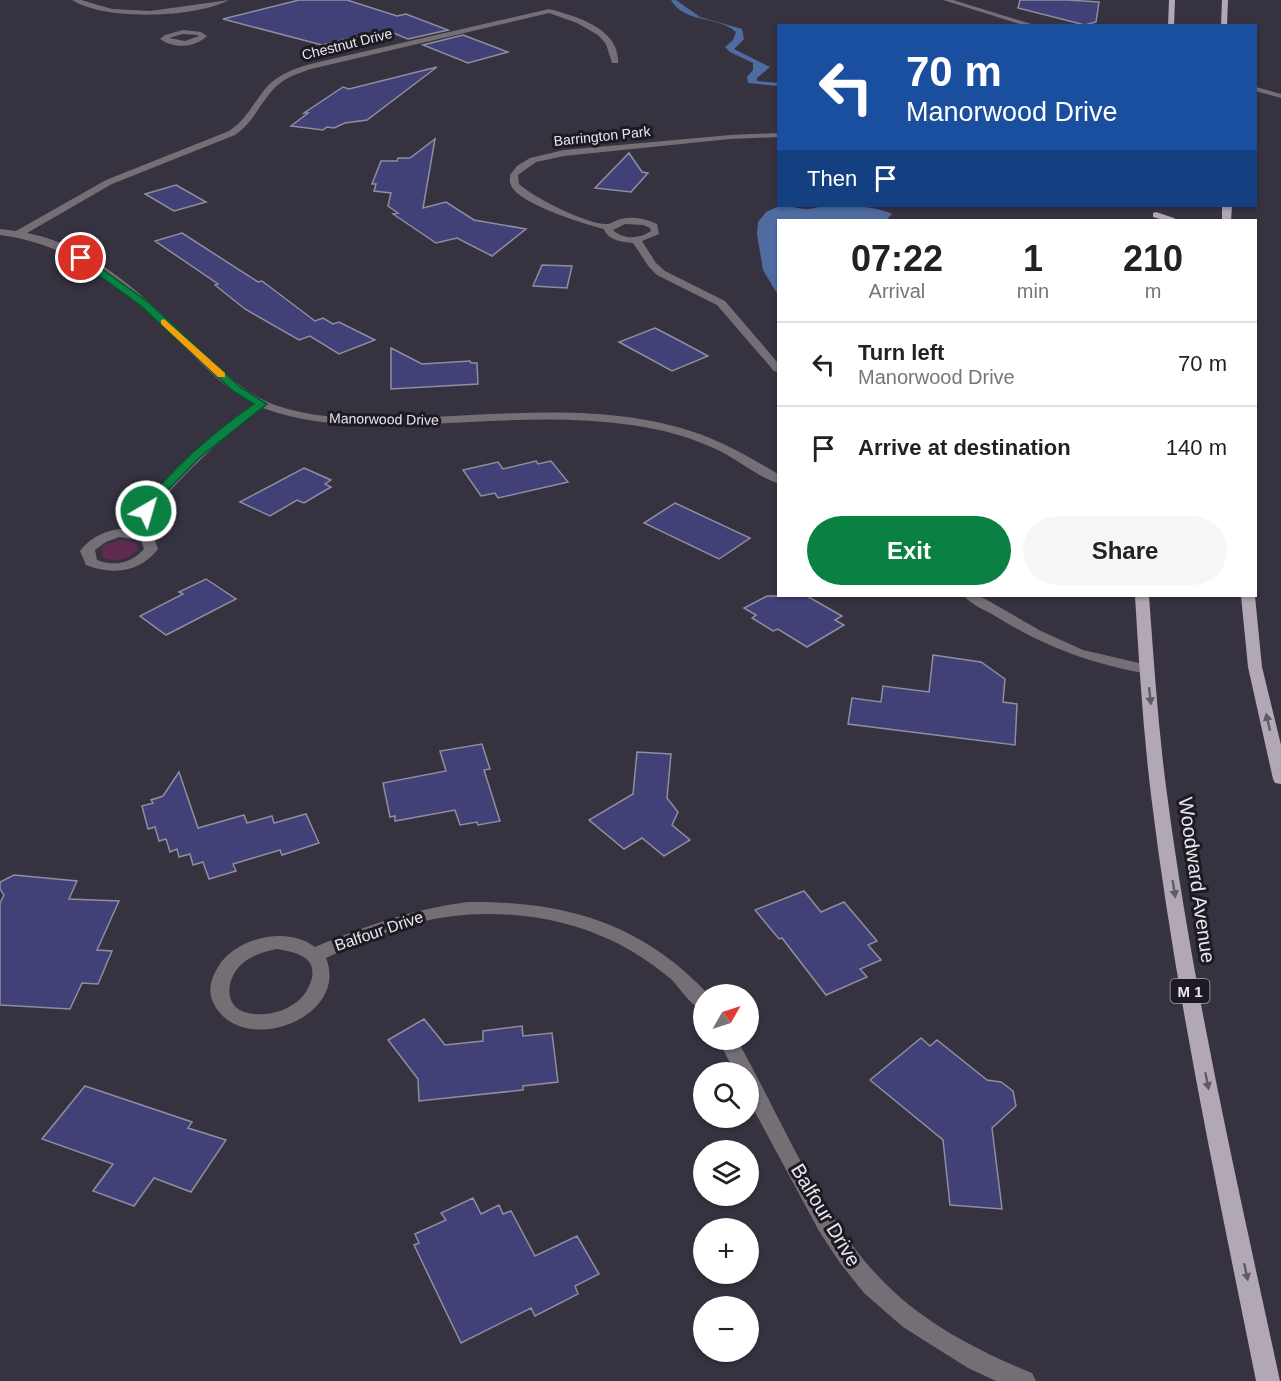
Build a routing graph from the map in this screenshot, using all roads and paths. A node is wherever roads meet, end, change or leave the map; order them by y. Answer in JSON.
{"nodes":[{"id":1,"x":75,"y":0,"type":"edge"},
{"id":2,"x":226,"y":0,"type":"edge"},
{"id":3,"x":946,"y":0,"type":"edge"},
{"id":4,"x":1172,"y":0,"type":"edge"},
{"id":5,"x":1225,"y":0,"type":"edge"},
{"id":6,"x":174,"y":11,"type":"junction"},
{"id":7,"x":1028,"y":24,"type":"edge"},
{"id":8,"x":1171,"y":24,"type":"edge"},
{"id":9,"x":1224,"y":24,"type":"edge"},
{"id":10,"x":183,"y":32,"type":"dead end"},
{"id":11,"x":615,"y":62,"type":"dead end"},
{"id":12,"x":1257,"y":89,"type":"edge"},
{"id":13,"x":1281,"y":96,"type":"edge"},
{"id":14,"x":777,"y":135,"type":"edge"},
{"id":15,"x":609,"y":227,"type":"junction"},
{"id":16,"x":0,"y":232,"type":"edge"},
{"id":17,"x":18,"y":234,"type":"junction"},
{"id":18,"x":636,"y":240,"type":"junction"},
{"id":19,"x":777,"y":368,"type":"edge"},
{"id":20,"x":261,"y":404,"type":"junction"},
{"id":21,"x":777,"y":478,"type":"edge"},
{"id":22,"x":130,"y":533,"type":"dead end"},
{"id":23,"x":973,"y":597,"type":"edge"},
{"id":24,"x":1142,"y":597,"type":"edge"},
{"id":25,"x":1248,"y":597,"type":"edge"},
{"id":26,"x":1147,"y":669,"type":"junction"},
{"id":27,"x":1281,"y":779,"type":"edge"},
{"id":28,"x":315,"y":955,"type":"junction"},
{"id":29,"x":693,"y":992,"type":"edge"},
{"id":30,"x":759,"y":1099,"type":"edge"},
{"id":31,"x":1024,"y":1381,"type":"edge"},
{"id":32,"x":1268,"y":1381,"type":"edge"}],
"edges":[{"from":1,"to":6,"type":"street"},
{"from":2,"to":6,"type":"street"},
{"from":3,"to":7,"type":"street"},
{"from":4,"to":8,"type":"main road"},
{"from":5,"to":9,"type":"main road"},
{"from":6,"to":10,"type":"street"},
{"from":11,"to":17,"type":"street","name":"Chestnut Drive"},
{"from":12,"to":13,"type":"street"},
{"from":14,"to":15,"type":"street","name":"Barrington Park"},
{"from":15,"to":18,"type":"street","name":"Barrington Park"},
{"from":15,"to":18,"type":"street","name":"Barrington Park"},
{"from":16,"to":17,"type":"street","name":"Manorwood Drive"},
{"from":17,"to":20,"type":"street","name":"Manorwood Drive"},
{"from":18,"to":19,"type":"street"},
{"from":20,"to":21,"type":"street","name":"Manorwood Drive"},
{"from":20,"to":22,"type":"street"},
{"from":23,"to":26,"type":"street"},
{"from":24,"to":26,"type":"main road","name":"Woodward Avenue","number":"M 1"},
{"from":27,"to":25,"type":"main road","one_way":true},
{"from":26,"to":32,"type":"main road","name":"Woodward Avenue","number":"M 1","one_way":true},
{"from":28,"to":28,"type":"street","name":"Balfour Drive"},
{"from":28,"to":29,"type":"street","name":"Balfour Drive"},
{"from":30,"to":31,"type":"street","name":"Balfour Drive"}]}
